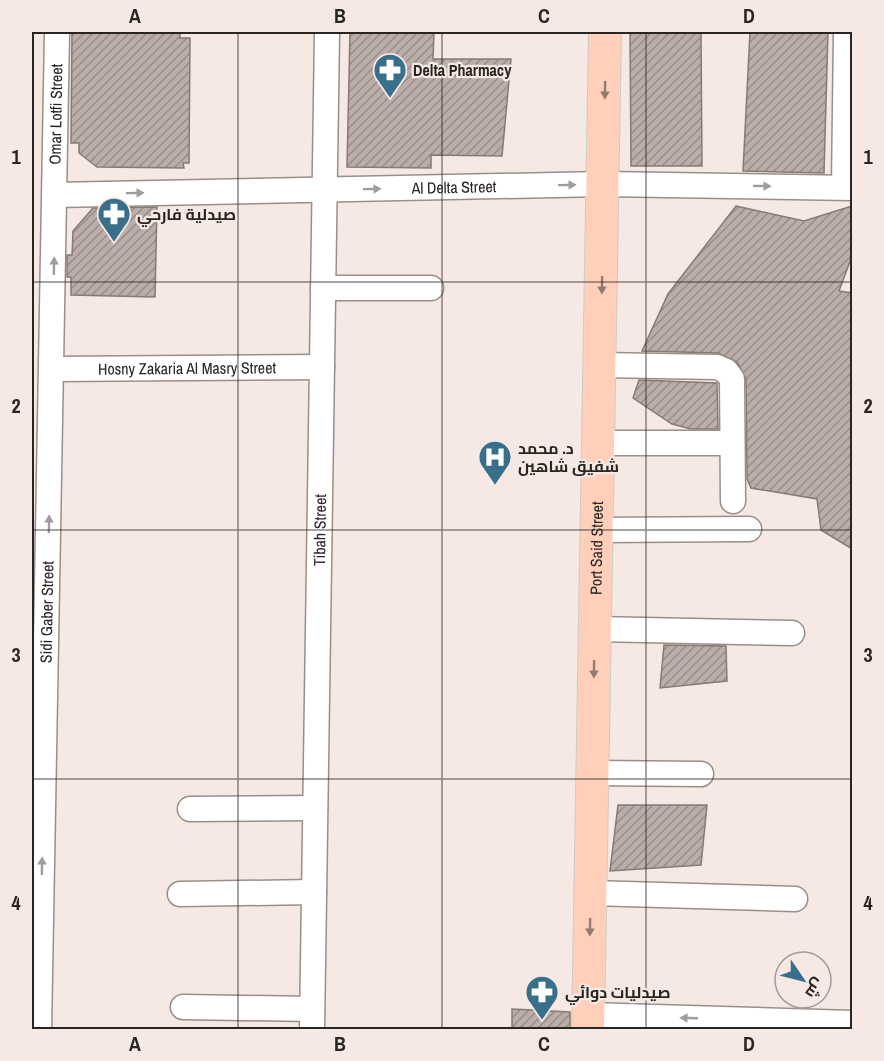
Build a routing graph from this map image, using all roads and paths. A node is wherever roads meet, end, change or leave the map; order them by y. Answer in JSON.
{"nodes":[{"id":1,"x":57,"y":32,"type":"edge"},
{"id":2,"x":327,"y":32,"type":"edge"},
{"id":3,"x":605,"y":32,"type":"edge"},
{"id":4,"x":846,"y":32,"type":"edge"},
{"id":5,"x":603,"y":184,"type":"junction"},
{"id":6,"x":848,"y":188,"type":"edge"},
{"id":7,"x":325,"y":190,"type":"junction"},
{"id":8,"x":55,"y":195,"type":"junction"},
{"id":9,"x":323,"y":288,"type":"junction"},
{"id":10,"x":431,"y":288,"type":"dead end"},
{"id":11,"x":43,"y":303,"type":"edge"},
{"id":12,"x":600,"y":365,"type":"junction"},
{"id":13,"x":322,"y":367,"type":"junction"},
{"id":14,"x":52,"y":369,"type":"junction"},
{"id":15,"x":598,"y":443,"type":"junction"},
{"id":16,"x":732,"y":443,"type":"junction"},
{"id":17,"x":733,"y":501,"type":"dead end"},
{"id":18,"x":749,"y":529,"type":"dead end"},
{"id":19,"x":597,"y":530,"type":"junction"},
{"id":20,"x":595,"y":629,"type":"junction"},
{"id":21,"x":792,"y":633,"type":"dead end"},
{"id":22,"x":593,"y":773,"type":"junction"},
{"id":23,"x":701,"y":774,"type":"dead end"},
{"id":24,"x":315,"y":808,"type":"junction"},
{"id":25,"x":190,"y":809,"type":"dead end"},
{"id":26,"x":314,"y":892,"type":"junction"},
{"id":27,"x":591,"y":893,"type":"junction"},
{"id":28,"x":180,"y":894,"type":"dead end"},
{"id":29,"x":795,"y":899,"type":"dead end"},
{"id":30,"x":183,"y":1007,"type":"dead end"},
{"id":31,"x":312,"y":1019,"type":"edge"},
{"id":32,"x":588,"y":1022,"type":"edge"},
{"id":33,"x":852,"y":1023,"type":"edge"},
{"id":34,"x":39,"y":1029,"type":"edge"}],
"edges":[{"from":1,"to":8,"type":"street","name":"Omar Lotfi Street"},
{"from":2,"to":7,"type":"street","name":"Tibah Street"},
{"from":3,"to":5,"type":"main road","name":"Port Said Street","one_way":true},
{"from":4,"to":6,"type":"street"},
{"from":5,"to":6,"type":"street","name":"Al Delta Street","one_way":true},
{"from":7,"to":5,"type":"street","name":"Al Delta Street","one_way":true},
{"from":5,"to":12,"type":"main road","name":"Port Said Street","one_way":true},
{"from":8,"to":7,"type":"street","name":"Al Delta Street","one_way":true},
{"from":7,"to":9,"type":"street","name":"Tibah Street"},
{"from":11,"to":8,"type":"street","name":"Sidi Gaber Street","one_way":true},
{"from":9,"to":10,"type":"street"},
{"from":9,"to":13,"type":"street","name":"Tibah Street"},
{"from":11,"to":14,"type":"street","name":"Sidi Gaber Street"},
{"from":12,"to":15,"type":"main road","name":"Port Said Street"},
{"from":12,"to":16,"type":"street"},
{"from":13,"to":14,"type":"street","name":"Hosny Zakaria Al Masry Street"},
{"from":13,"to":24,"type":"street","name":"Tibah Street"},
{"from":34,"to":14,"type":"street","name":"Sidi Gaber Street","one_way":true},
{"from":15,"to":16,"type":"street"},
{"from":15,"to":19,"type":"main road","name":"Port Said Street"},
{"from":16,"to":17,"type":"street"},
{"from":18,"to":19,"type":"street"},
{"from":19,"to":20,"type":"main road","name":"Port Said Street"},
{"from":20,"to":21,"type":"street"},
{"from":20,"to":22,"type":"main road","name":"Port Said Street","one_way":true},
{"from":22,"to":23,"type":"street"},
{"from":22,"to":27,"type":"main road","name":"Port Said Street"},
{"from":24,"to":25,"type":"street"},
{"from":24,"to":26,"type":"street","name":"Tibah Street"},
{"from":26,"to":28,"type":"street"},
{"from":26,"to":31,"type":"street","name":"Tibah Street"},
{"from":27,"to":29,"type":"street"},
{"from":27,"to":32,"type":"main road","name":"Port Said Street","one_way":true},
{"from":30,"to":31,"type":"street"},
{"from":33,"to":32,"type":"street","one_way":true}]}
